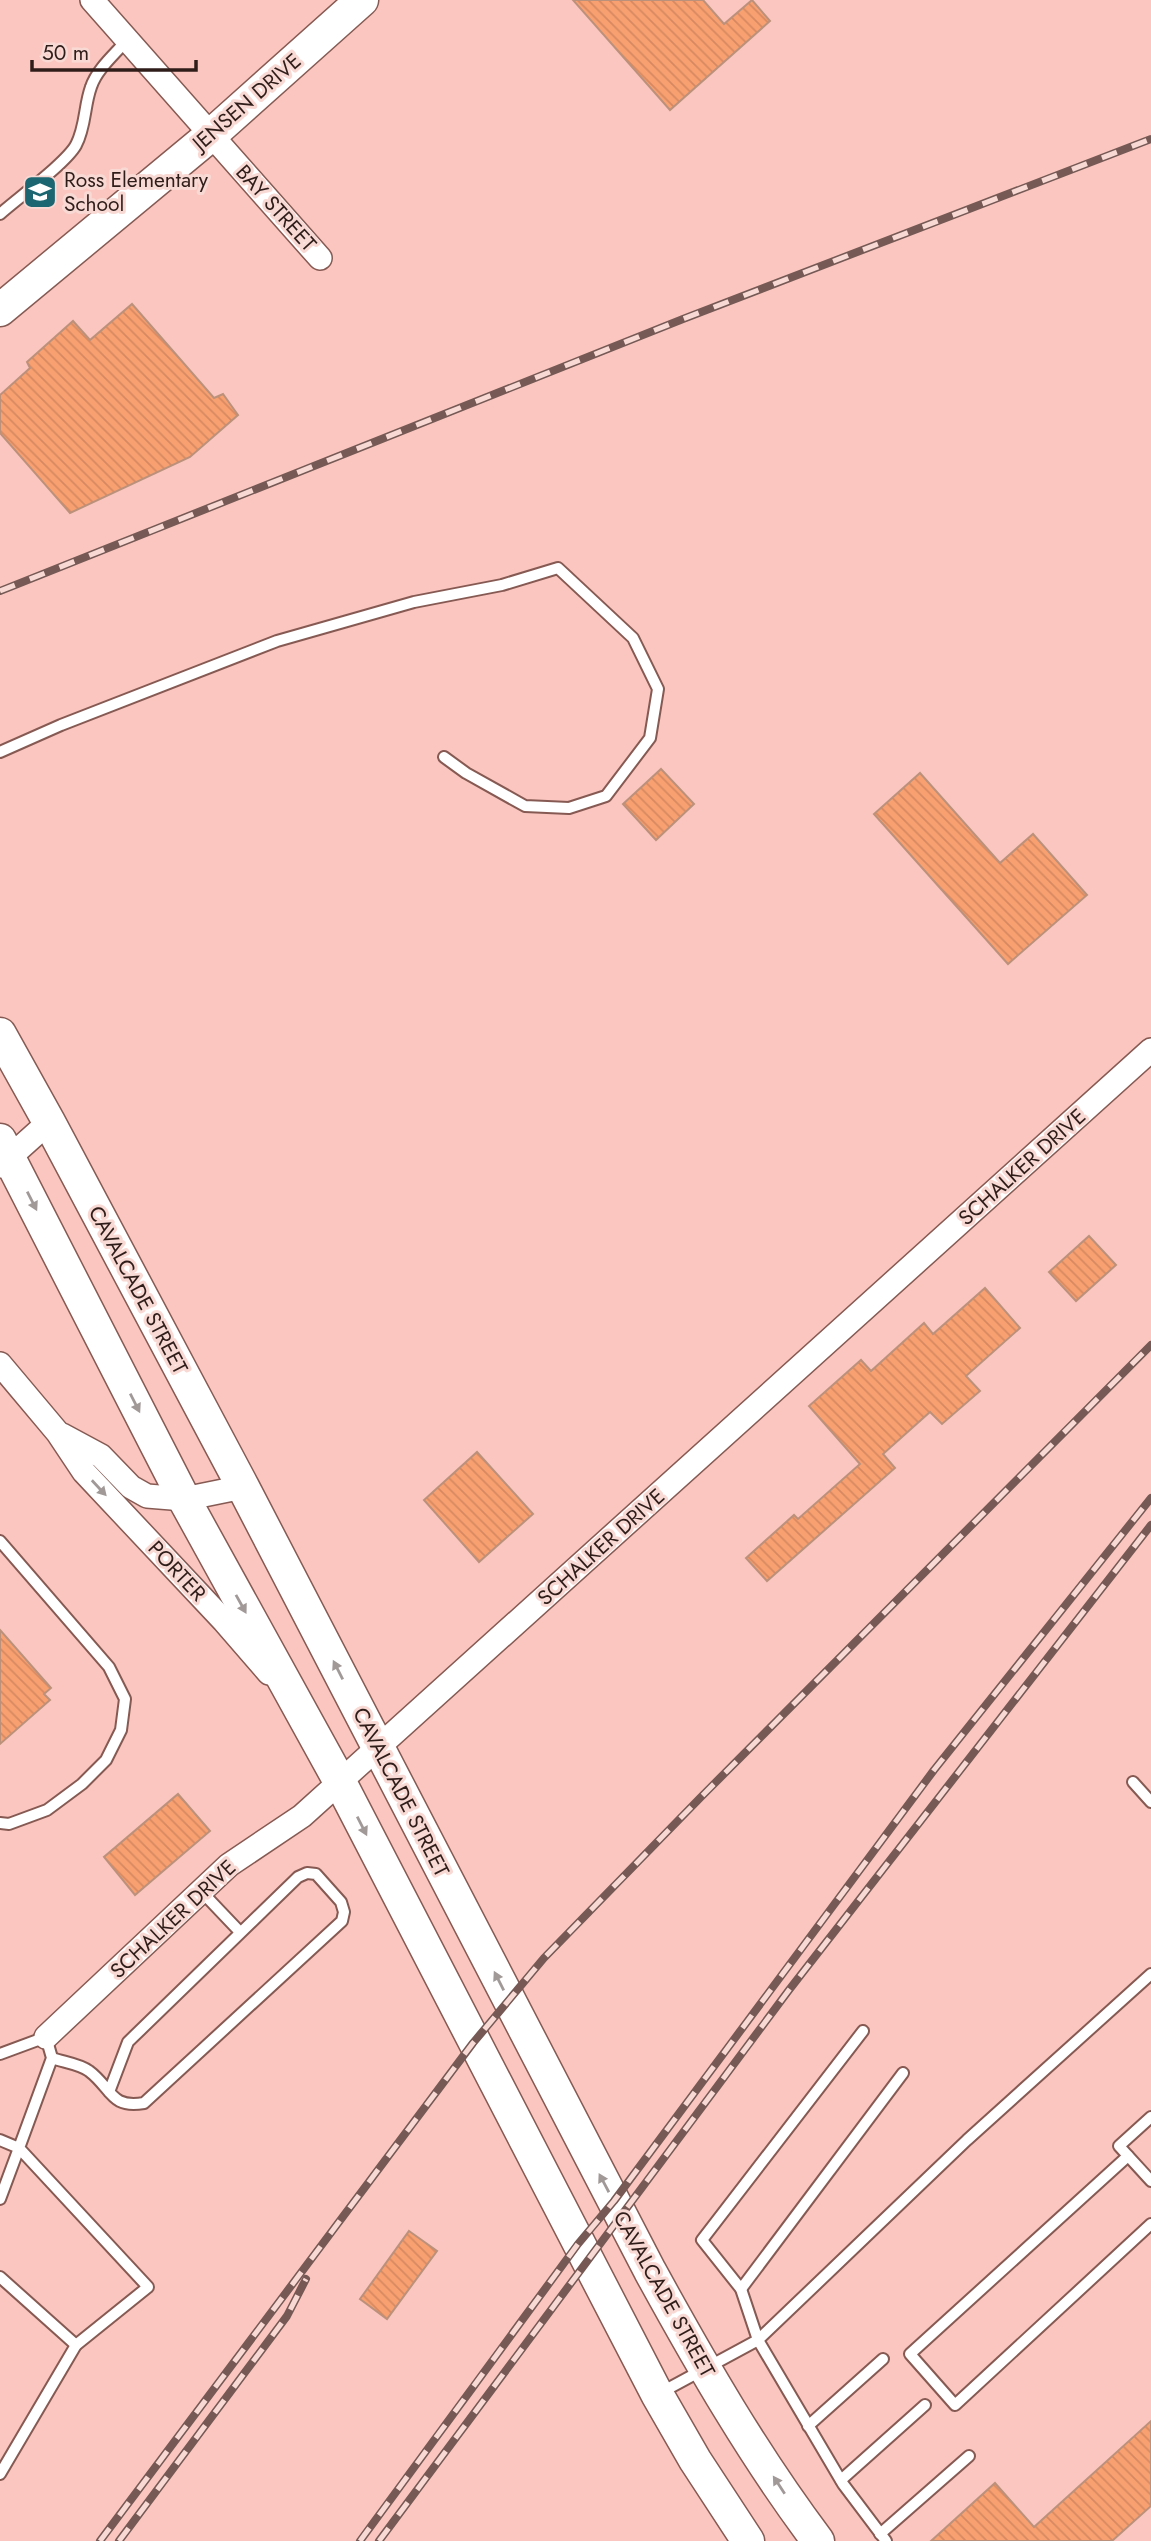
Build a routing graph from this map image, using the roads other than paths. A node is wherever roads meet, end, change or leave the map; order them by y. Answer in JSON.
{"nodes":[{"id":1,"x":92,"y":0,"type":"edge"},
{"id":2,"x":362,"y":0,"type":"edge"},
{"id":3,"x":127,"y":40,"type":"junction"},
{"id":4,"x":211,"y":135,"type":"junction"},
{"id":5,"x":0,"y":214,"type":"edge"},
{"id":6,"x":320,"y":258,"type":"dead end"},
{"id":7,"x":0,"y":310,"type":"edge"},
{"id":8,"x":0,"y":752,"type":"edge"},
{"id":9,"x":444,"y":757,"type":"dead end"},
{"id":10,"x":0,"y":1034,"type":"edge"},
{"id":11,"x":1151,"y":1050,"type":"edge"},
{"id":12,"x":50,"y":1122,"type":"junction"},
{"id":13,"x":3,"y":1155,"type":"edge"},
{"id":14,"x":0,"y":1364,"type":"edge"},
{"id":15,"x":58,"y":1433,"type":"junction"},
{"id":16,"x":243,"y":1487,"type":"junction"},
{"id":17,"x":184,"y":1499,"type":"junction"},
{"id":18,"x":0,"y":1541,"type":"edge"},
{"id":19,"x":298,"y":1708,"type":"junction"},
{"id":20,"x":378,"y":1748,"type":"junction"},
{"id":21,"x":340,"y":1782,"type":"junction"},
{"id":22,"x":1133,"y":1782,"type":"dead end"},
{"id":23,"x":1151,"y":1802,"type":"edge"},
{"id":24,"x":0,"y":1823,"type":"edge"},
{"id":25,"x":201,"y":1891,"type":"junction"},
{"id":26,"x":240,"y":1931,"type":"junction"},
{"id":27,"x":1151,"y":1974,"type":"edge"},
{"id":28,"x":863,"y":2031,"type":"dead end"},
{"id":29,"x":49,"y":2048,"type":"junction"},
{"id":30,"x":0,"y":2054,"type":"edge"},
{"id":31,"x":904,"y":2073,"type":"dead end"},
{"id":32,"x":109,"y":2092,"type":"junction"},
{"id":33,"x":556,"y":2092,"type":"junction"},
{"id":34,"x":510,"y":2114,"type":"junction"},
{"id":35,"x":1151,"y":2117,"type":"edge"},
{"id":36,"x":0,"y":2140,"type":"edge"},
{"id":37,"x":19,"y":2148,"type":"junction"},
{"id":38,"x":1128,"y":2156,"type":"junction"},
{"id":39,"x":1151,"y":2181,"type":"edge"},
{"id":40,"x":0,"y":2199,"type":"edge"},
{"id":41,"x":1151,"y":2224,"type":"edge"},
{"id":42,"x":0,"y":2277,"type":"edge"},
{"id":43,"x":741,"y":2289,"type":"junction"},
{"id":44,"x":758,"y":2340,"type":"junction"},
{"id":45,"x":76,"y":2345,"type":"junction"},
{"id":46,"x":883,"y":2359,"type":"dead end"},
{"id":47,"x":704,"y":2369,"type":"junction"},
{"id":48,"x":657,"y":2394,"type":"junction"},
{"id":49,"x":925,"y":2405,"type":"dead end"},
{"id":50,"x":808,"y":2426,"type":"junction"},
{"id":51,"x":970,"y":2456,"type":"dead end"},
{"id":52,"x":0,"y":2474,"type":"edge"},
{"id":53,"x":841,"y":2480,"type":"junction"},
{"id":54,"x":883,"y":2538,"type":"edge"},
{"id":55,"x":748,"y":2541,"type":"edge"},
{"id":56,"x":818,"y":2541,"type":"edge"}],
"edges":[{"from":1,"to":3,"type":"street","name":"BAY STREET"},
{"from":2,"to":4,"type":"main road","name":"JENSEN DRIVE"},
{"from":3,"to":4,"type":"street","name":"BAY STREET"},
{"from":3,"to":5,"type":"lane"},
{"from":4,"to":6,"type":"street","name":"BAY STREET"},
{"from":4,"to":7,"type":"main road","name":"JENSEN DRIVE"},
{"from":8,"to":9,"type":"lane"},
{"from":10,"to":12,"type":"main road","name":"CAVALCADE STREET"},
{"from":11,"to":20,"type":"street","name":"SCHALKER DRIVE"},
{"from":12,"to":13,"type":"street"},
{"from":12,"to":16,"type":"main road","name":"CAVALCADE STREET"},
{"from":13,"to":17,"type":"main road","one_way":true},
{"from":14,"to":15,"type":"street","name":"PORTER"},
{"from":15,"to":17,"type":"street","name":"PORTER"},
{"from":15,"to":19,"type":"street","name":"PORTER","one_way":true},
{"from":16,"to":17,"type":"street","name":"PORTER"},
{"from":20,"to":16,"type":"main road","name":"CAVALCADE STREET","one_way":true},
{"from":17,"to":19,"type":"main road","one_way":true},
{"from":18,"to":24,"type":"lane"},
{"from":19,"to":21,"type":"main road"},
{"from":20,"to":21,"type":"street","name":"SCHALKER DRIVE"},
{"from":33,"to":20,"type":"main road","name":"CAVALCADE STREET","one_way":true},
{"from":21,"to":25,"type":"street","name":"SCHALKER DRIVE"},
{"from":21,"to":34,"type":"main road","one_way":true},
{"from":22,"to":23,"type":"lane"},
{"from":25,"to":26,"type":"lane"},
{"from":25,"to":29,"type":"street","name":"SCHALKER DRIVE"},
{"from":26,"to":32,"type":"lane"},
{"from":26,"to":32,"type":"lane"},
{"from":27,"to":44,"type":"lane"},
{"from":28,"to":43,"type":"lane"},
{"from":29,"to":30,"type":"lane"},
{"from":29,"to":32,"type":"lane"},
{"from":29,"to":37,"type":"lane"},
{"from":31,"to":43,"type":"lane"},
{"from":33,"to":34,"type":"main road"},
{"from":47,"to":33,"type":"main road","name":"CAVALCADE STREET","one_way":true},
{"from":34,"to":48,"type":"main road"},
{"from":35,"to":38,"type":"lane"},
{"from":36,"to":37,"type":"lane"},
{"from":37,"to":40,"type":"lane"},
{"from":37,"to":45,"type":"lane"},
{"from":38,"to":39,"type":"lane"},
{"from":38,"to":41,"type":"lane"},
{"from":42,"to":45,"type":"lane"},
{"from":43,"to":44,"type":"lane"},
{"from":44,"to":47,"type":"lane"},
{"from":44,"to":50,"type":"lane"},
{"from":45,"to":52,"type":"lane"},
{"from":46,"to":50,"type":"lane"},
{"from":47,"to":48,"type":"lane"},
{"from":56,"to":47,"type":"main road","name":"CAVALCADE STREET","one_way":true},
{"from":48,"to":55,"type":"main road"},
{"from":49,"to":53,"type":"lane"},
{"from":50,"to":53,"type":"lane"},
{"from":51,"to":54,"type":"lane"},
{"from":53,"to":54,"type":"lane"}]}
